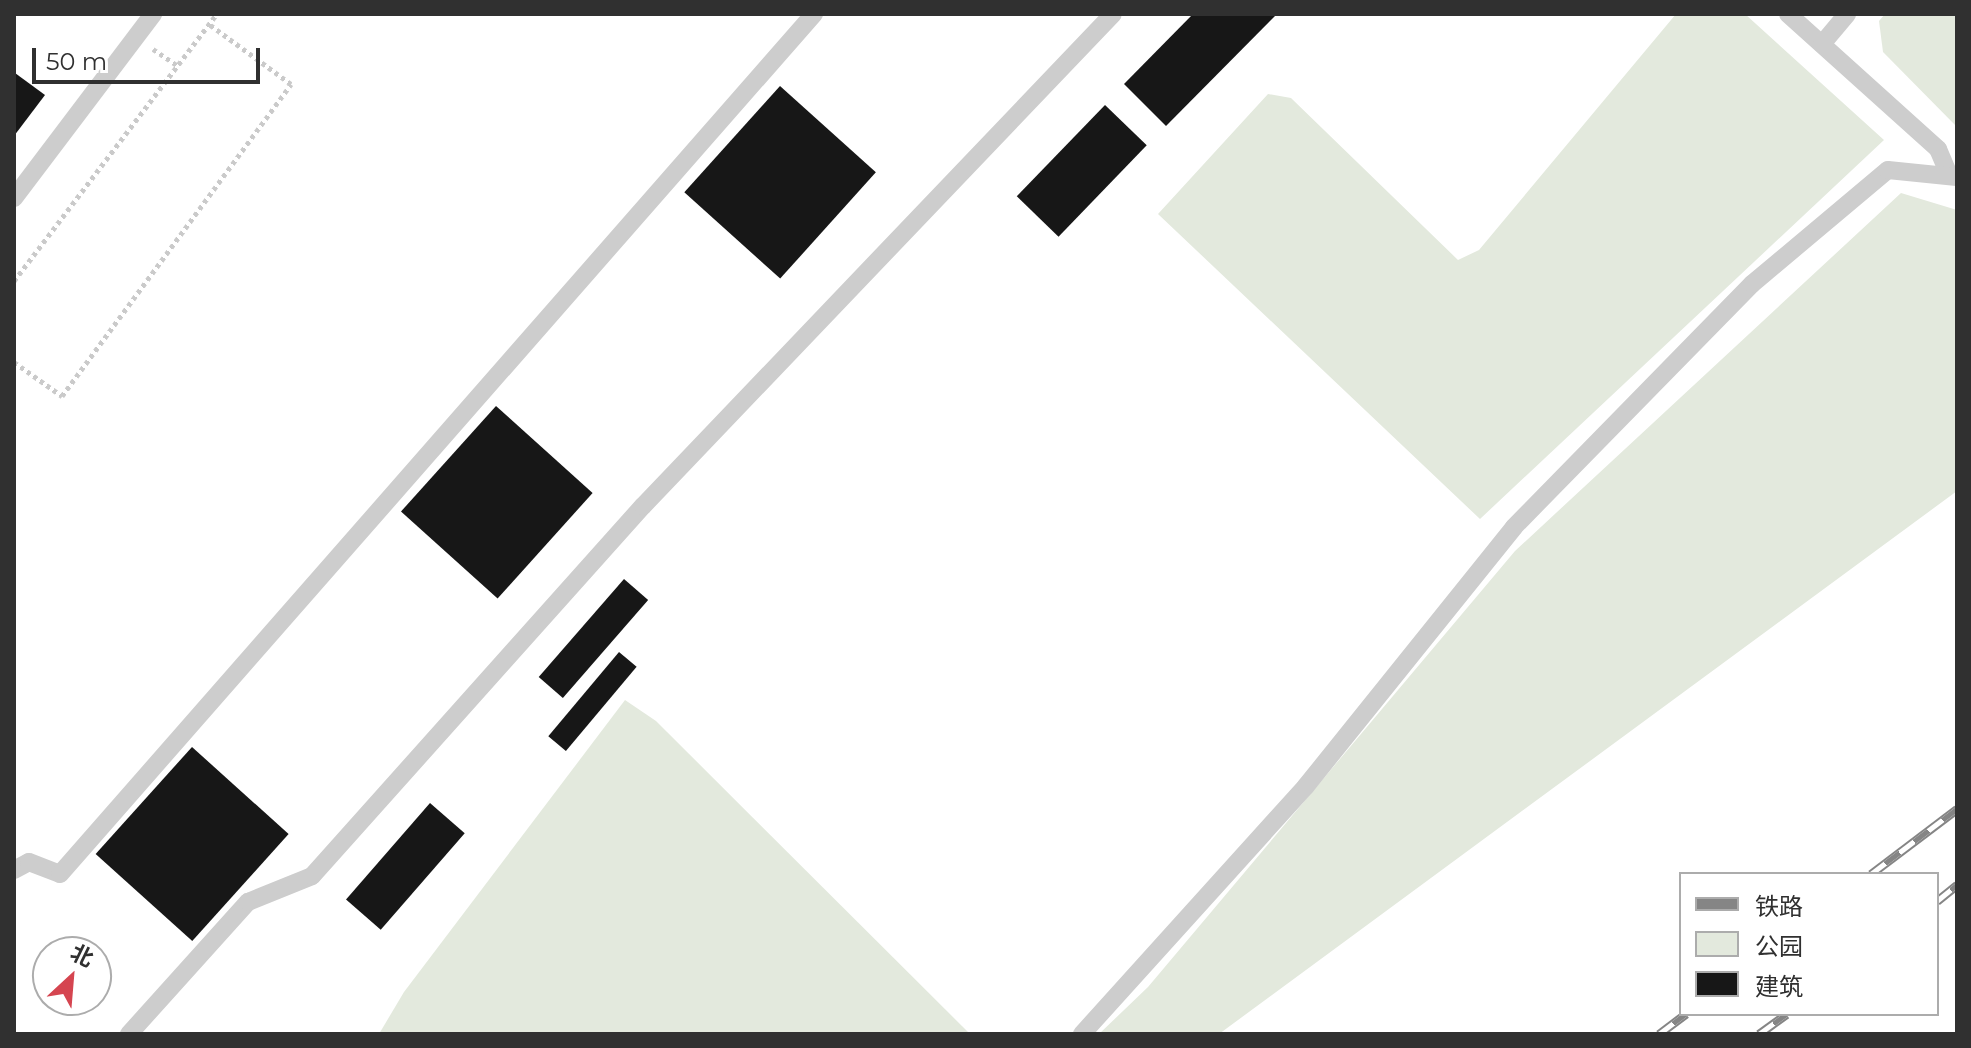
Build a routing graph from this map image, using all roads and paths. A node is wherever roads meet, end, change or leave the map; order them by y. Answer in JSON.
{"nodes":[{"id":1,"x":153,"y":14,"type":"edge"},
{"id":2,"x":217,"y":14,"type":"edge"},
{"id":3,"x":814,"y":14,"type":"edge"},
{"id":4,"x":1113,"y":14,"type":"edge"},
{"id":5,"x":1788,"y":14,"type":"edge"},
{"id":6,"x":1847,"y":14,"type":"edge"},
{"id":7,"x":209,"y":24,"type":"junction"},
{"id":8,"x":1822,"y":44,"type":"junction"},
{"id":9,"x":1953,"y":176,"type":"edge"},
{"id":10,"x":14,"y":198,"type":"edge"},
{"id":11,"x":14,"y":281,"type":"edge"},
{"id":12,"x":14,"y":362,"type":"edge"},
{"id":13,"x":14,"y":870,"type":"edge"},
{"id":14,"x":129,"y":1034,"type":"edge"},
{"id":15,"x":1082,"y":1034,"type":"edge"}],
"edges":[{"from":1,"to":10,"type":"lane"},
{"from":2,"to":7,"type":"path"},
{"from":3,"to":13,"type":"lane"},
{"from":4,"to":14,"type":"lane"},
{"from":5,"to":8,"type":"lane"},
{"from":6,"to":8,"type":"lane"},
{"from":7,"to":11,"type":"path"},
{"from":7,"to":12,"type":"path"},
{"from":8,"to":9,"type":"lane"},
{"from":9,"to":15,"type":"lane"}]}
